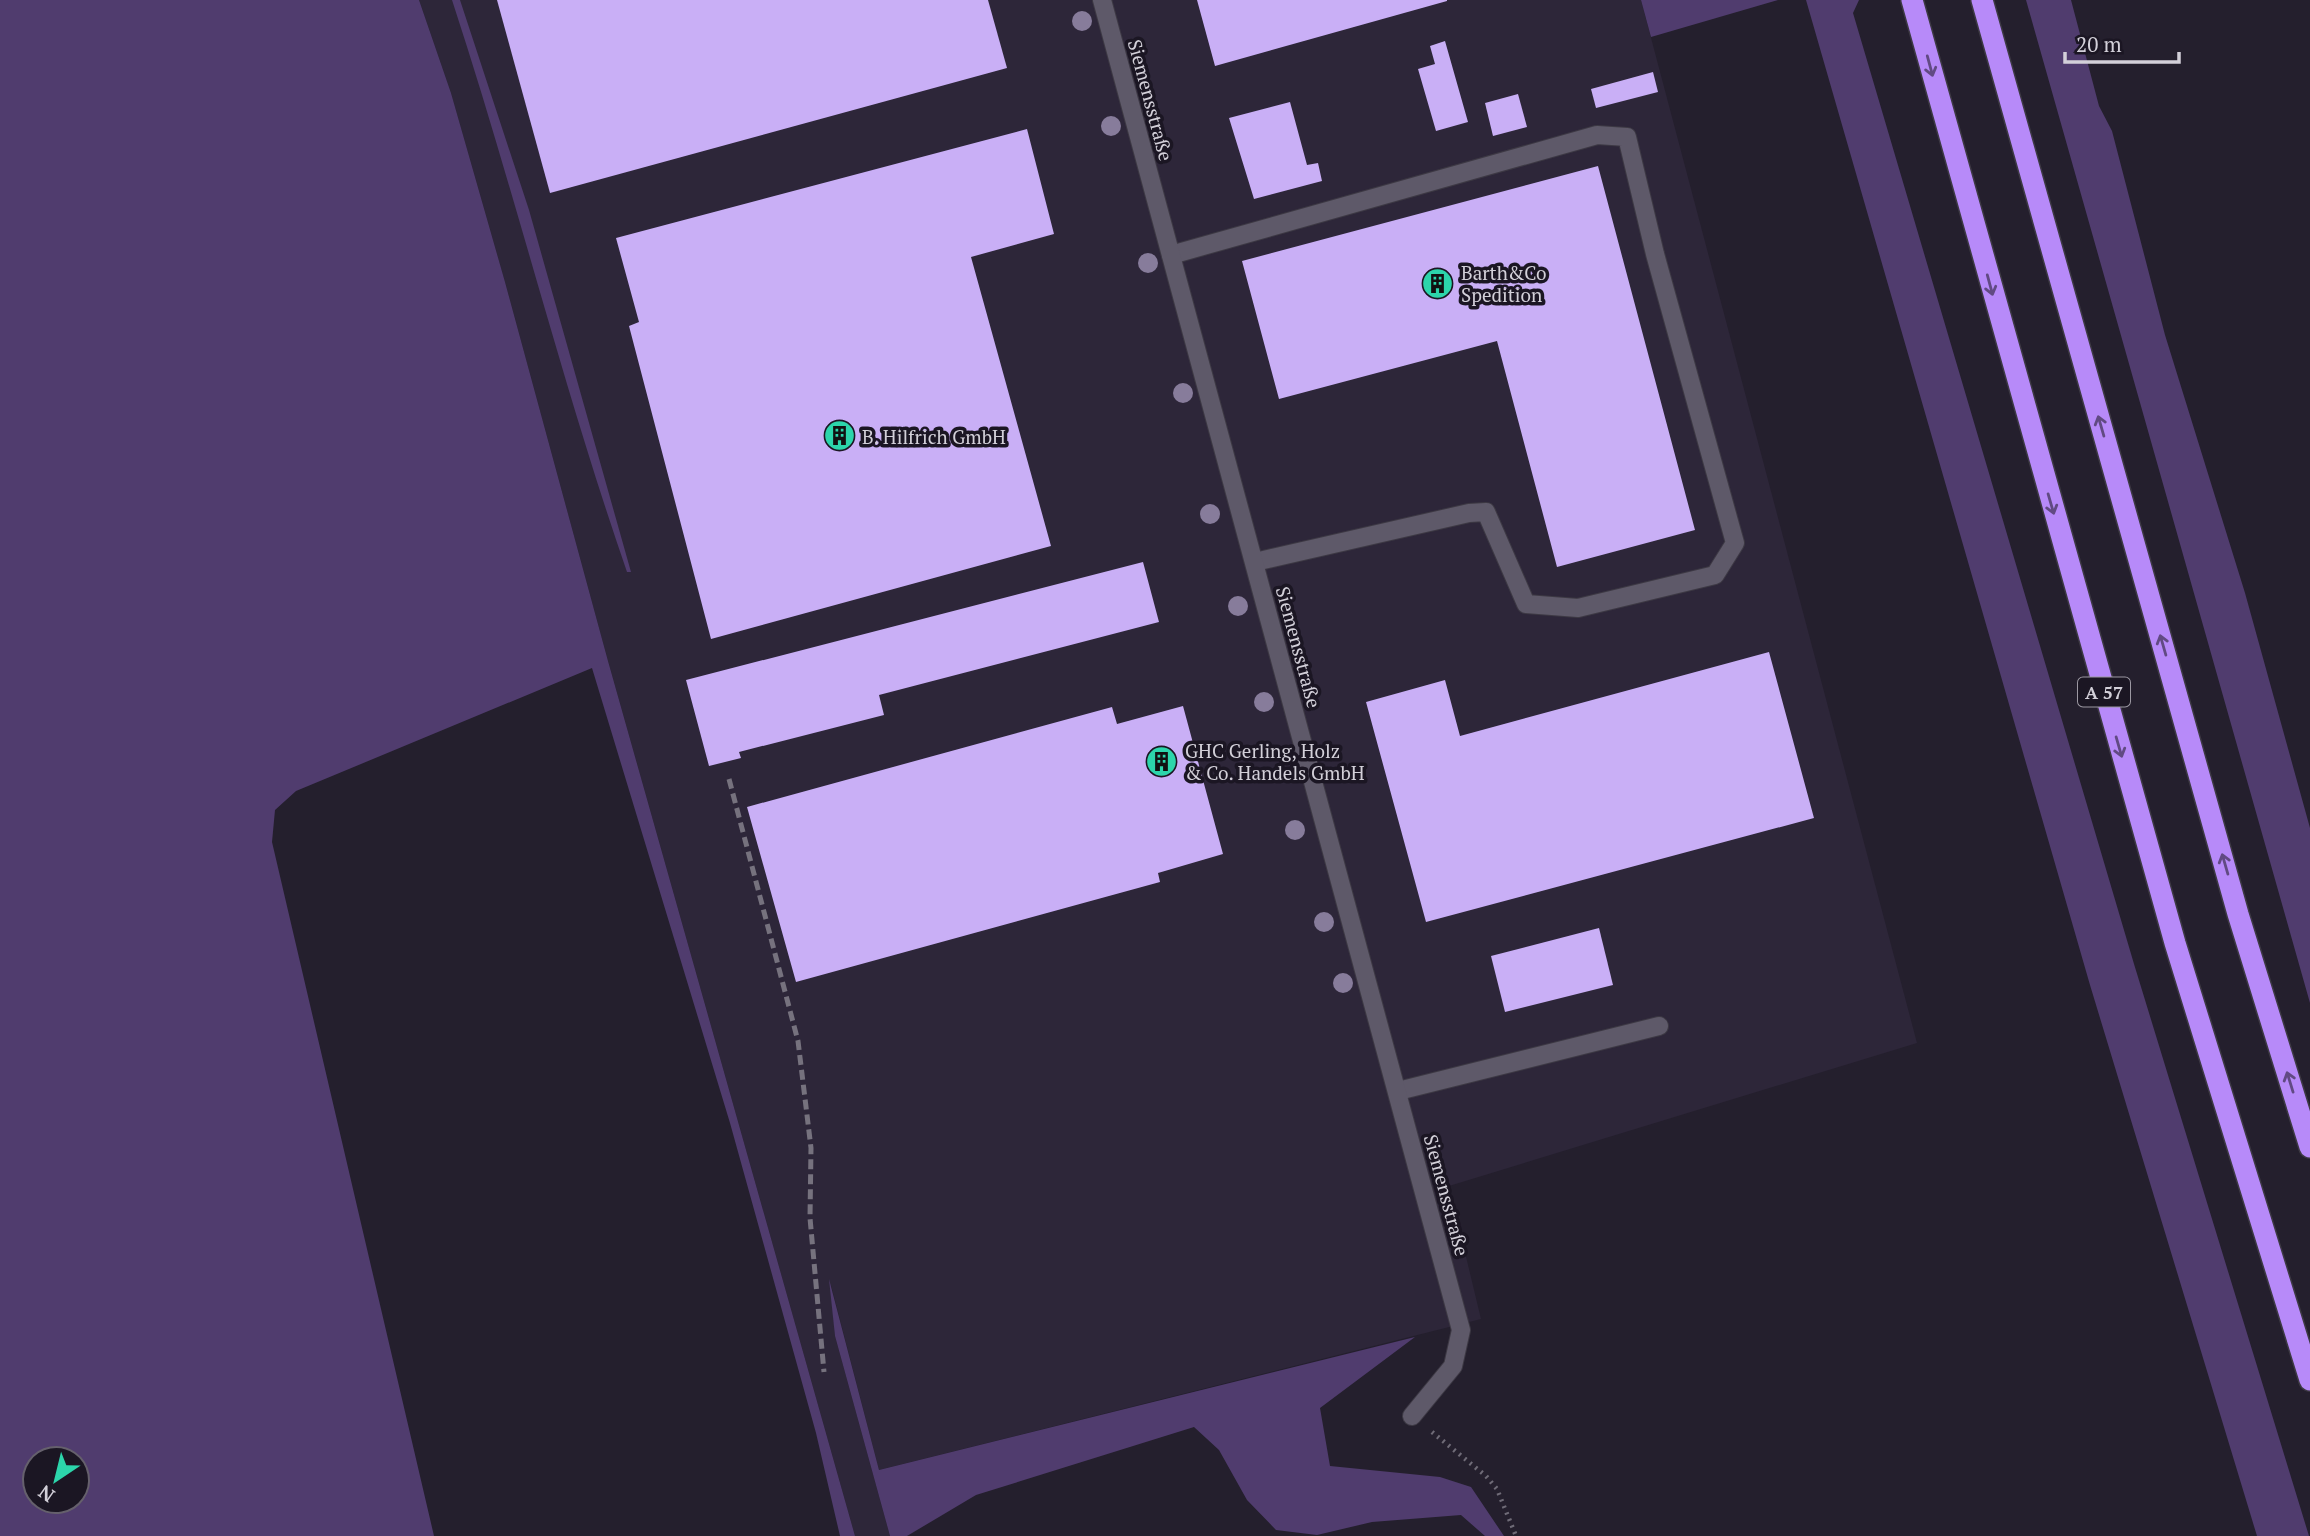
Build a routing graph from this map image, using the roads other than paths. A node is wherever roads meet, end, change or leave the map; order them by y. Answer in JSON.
{"nodes":[{"id":1,"x":1102,"y":0,"type":"edge"},
{"id":2,"x":1912,"y":0,"type":"edge"},
{"id":3,"x":1982,"y":0,"type":"edge"},
{"id":4,"x":1171,"y":256,"type":"junction"},
{"id":5,"x":1255,"y":562,"type":"junction"},
{"id":6,"x":1659,"y":1026,"type":"dead end"},
{"id":7,"x":1398,"y":1091,"type":"junction"},
{"id":8,"x":2310,"y":1147,"type":"edge"},
{"id":9,"x":2310,"y":1381,"type":"edge"},
{"id":10,"x":1412,"y":1416,"type":"road end"}],
"edges":[{"from":1,"to":4,"type":"street","name":"Siemensstraße"},
{"from":2,"to":9,"type":"highway","number":"A 57","one_way":true},
{"from":8,"to":3,"type":"highway","one_way":true},
{"from":4,"to":5,"type":"street","name":"Siemensstraße"},
{"from":4,"to":5,"type":"street"},
{"from":5,"to":7,"type":"street","name":"Siemensstraße"},
{"from":6,"to":7,"type":"street"},
{"from":7,"to":10,"type":"street","name":"Siemensstraße"}]}
